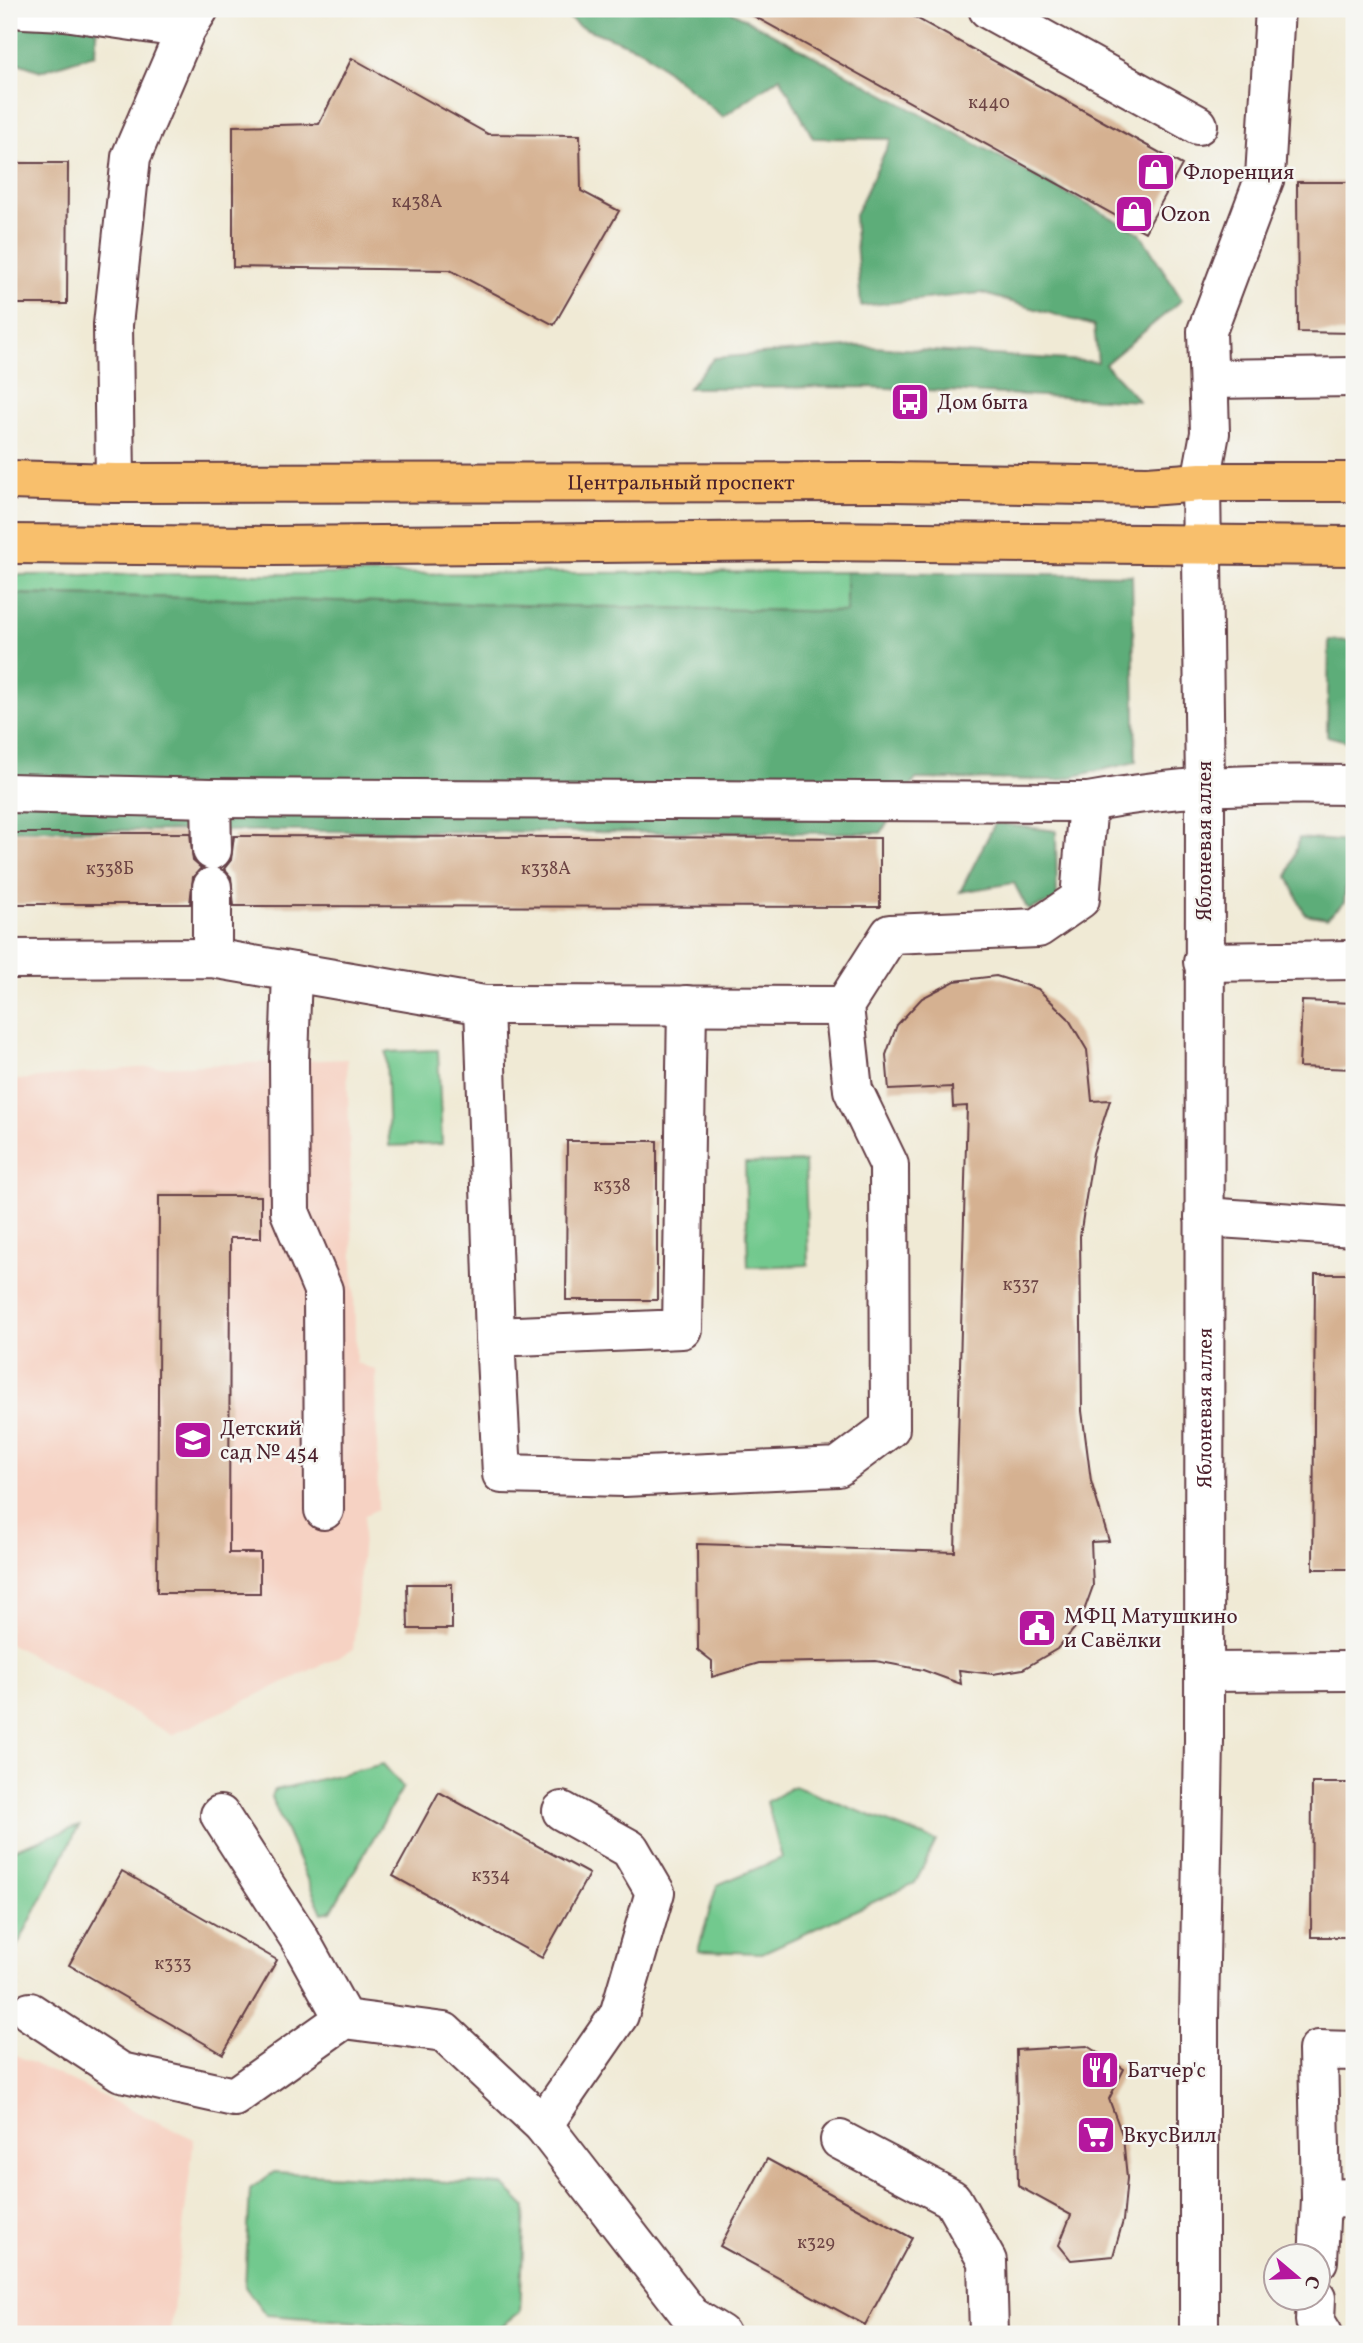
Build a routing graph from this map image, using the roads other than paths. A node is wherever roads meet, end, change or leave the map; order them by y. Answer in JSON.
{"nodes":[{"id":1,"x":23,"y":9,"type":"edge"},
{"id":2,"x":988,"y":9,"type":"edge"},
{"id":3,"x":1275,"y":9,"type":"edge"},
{"id":4,"x":193,"y":19,"type":"edge"},
{"id":5,"x":1198,"y":125,"type":"dead end"},
{"id":6,"x":1354,"y":377,"type":"edge"},
{"id":7,"x":1210,"y":379,"type":"junction"},
{"id":8,"x":9,"y":480,"type":"edge"},
{"id":9,"x":1200,"y":482,"type":"junction"},
{"id":10,"x":1354,"y":482,"type":"edge"},
{"id":11,"x":115,"y":483,"type":"junction"},
{"id":12,"x":813,"y":484,"type":"junction"},
{"id":13,"x":812,"y":541,"type":"junction"},
{"id":14,"x":9,"y":544,"type":"edge"},
{"id":15,"x":1354,"y":546,"type":"edge"},
{"id":16,"x":1202,"y":547,"type":"junction"},
{"id":17,"x":1354,"y":785,"type":"edge"},
{"id":18,"x":1205,"y":788,"type":"junction"},
{"id":19,"x":9,"y":793,"type":"edge"},
{"id":20,"x":211,"y":798,"type":"junction"},
{"id":21,"x":1088,"y":802,"type":"junction"},
{"id":22,"x":212,"y":958,"type":"junction"},
{"id":23,"x":9,"y":959,"type":"edge"},
{"id":24,"x":1354,"y":960,"type":"edge"},
{"id":25,"x":1203,"y":962,"type":"junction"},
{"id":26,"x":292,"y":972,"type":"junction"},
{"id":27,"x":484,"y":1004,"type":"junction"},
{"id":28,"x":687,"y":1005,"type":"junction"},
{"id":29,"x":844,"y":1006,"type":"junction"},
{"id":30,"x":1204,"y":1217,"type":"junction"},
{"id":31,"x":1354,"y":1227,"type":"edge"},
{"id":32,"x":495,"y":1337,"type":"junction"},
{"id":33,"x":324,"y":1510,"type":"dead end"},
{"id":34,"x":1354,"y":1671,"type":"edge"},
{"id":35,"x":1204,"y":1672,"type":"junction"},
{"id":36,"x":562,"y":1811,"type":"dead end"},
{"id":37,"x":220,"y":1815,"type":"dead end"},
{"id":38,"x":30,"y":2012,"type":"dead end"},
{"id":39,"x":344,"y":2019,"type":"junction"},
{"id":40,"x":1354,"y":2051,"type":"edge"},
{"id":41,"x":543,"y":2125,"type":"junction"},
{"id":42,"x":840,"y":2140,"type":"dead end"},
{"id":43,"x":1337,"y":2199,"type":"edge"},
{"id":44,"x":1324,"y":2242,"type":"edge"},
{"id":45,"x":1315,"y":2312,"type":"edge"},
{"id":46,"x":720,"y":2334,"type":"edge"},
{"id":47,"x":989,"y":2334,"type":"edge"},
{"id":48,"x":1199,"y":2334,"type":"edge"},
{"id":49,"x":1323,"y":2334,"type":"edge"}],
"edges":[{"from":1,"to":4,"type":"street"},
{"from":2,"to":5,"type":"street"},
{"from":3,"to":7,"type":"street","name":"Яблоневая аллея"},
{"from":4,"to":11,"type":"street"},
{"from":6,"to":7,"type":"street"},
{"from":7,"to":9,"type":"street","name":"Яблоневая аллея"},
{"from":8,"to":11,"type":"main road","name":"Центральный проспект"},
{"from":9,"to":10,"type":"main road","name":"Центральный проспект"},
{"from":9,"to":12,"type":"main road","name":"Центральный проспект"},
{"from":9,"to":16,"type":"street","name":"Яблоневая аллея"},
{"from":11,"to":12,"type":"main road","name":"Центральный проспект"},
{"from":12,"to":13,"type":"main road"},
{"from":13,"to":14,"type":"main road"},
{"from":13,"to":16,"type":"main road"},
{"from":15,"to":16,"type":"main road"},
{"from":16,"to":18,"type":"street","name":"Яблоневая аллея"},
{"from":17,"to":18,"type":"street"},
{"from":18,"to":21,"type":"street"},
{"from":18,"to":25,"type":"street","name":"Яблоневая аллея"},
{"from":19,"to":20,"type":"street"},
{"from":20,"to":21,"type":"street"},
{"from":20,"to":22,"type":"street"},
{"from":21,"to":29,"type":"street"},
{"from":22,"to":23,"type":"street"},
{"from":22,"to":26,"type":"street"},
{"from":24,"to":25,"type":"street"},
{"from":25,"to":30,"type":"street","name":"Яблоневая аллея"},
{"from":26,"to":27,"type":"street"},
{"from":26,"to":33,"type":"street"},
{"from":27,"to":28,"type":"street"},
{"from":27,"to":32,"type":"street"},
{"from":28,"to":29,"type":"street"},
{"from":28,"to":32,"type":"street"},
{"from":29,"to":32,"type":"street"},
{"from":30,"to":31,"type":"street"},
{"from":30,"to":35,"type":"street","name":"Яблоневая аллея"},
{"from":34,"to":35,"type":"street"},
{"from":35,"to":48,"type":"street","name":"Яблоневая аллея"},
{"from":36,"to":41,"type":"street"},
{"from":37,"to":39,"type":"street"},
{"from":38,"to":39,"type":"street"},
{"from":39,"to":41,"type":"street"},
{"from":40,"to":43,"type":"street"},
{"from":41,"to":46,"type":"street"},
{"from":42,"to":47,"type":"street"},
{"from":43,"to":44,"type":"street"},
{"from":45,"to":49,"type":"street"}]}
